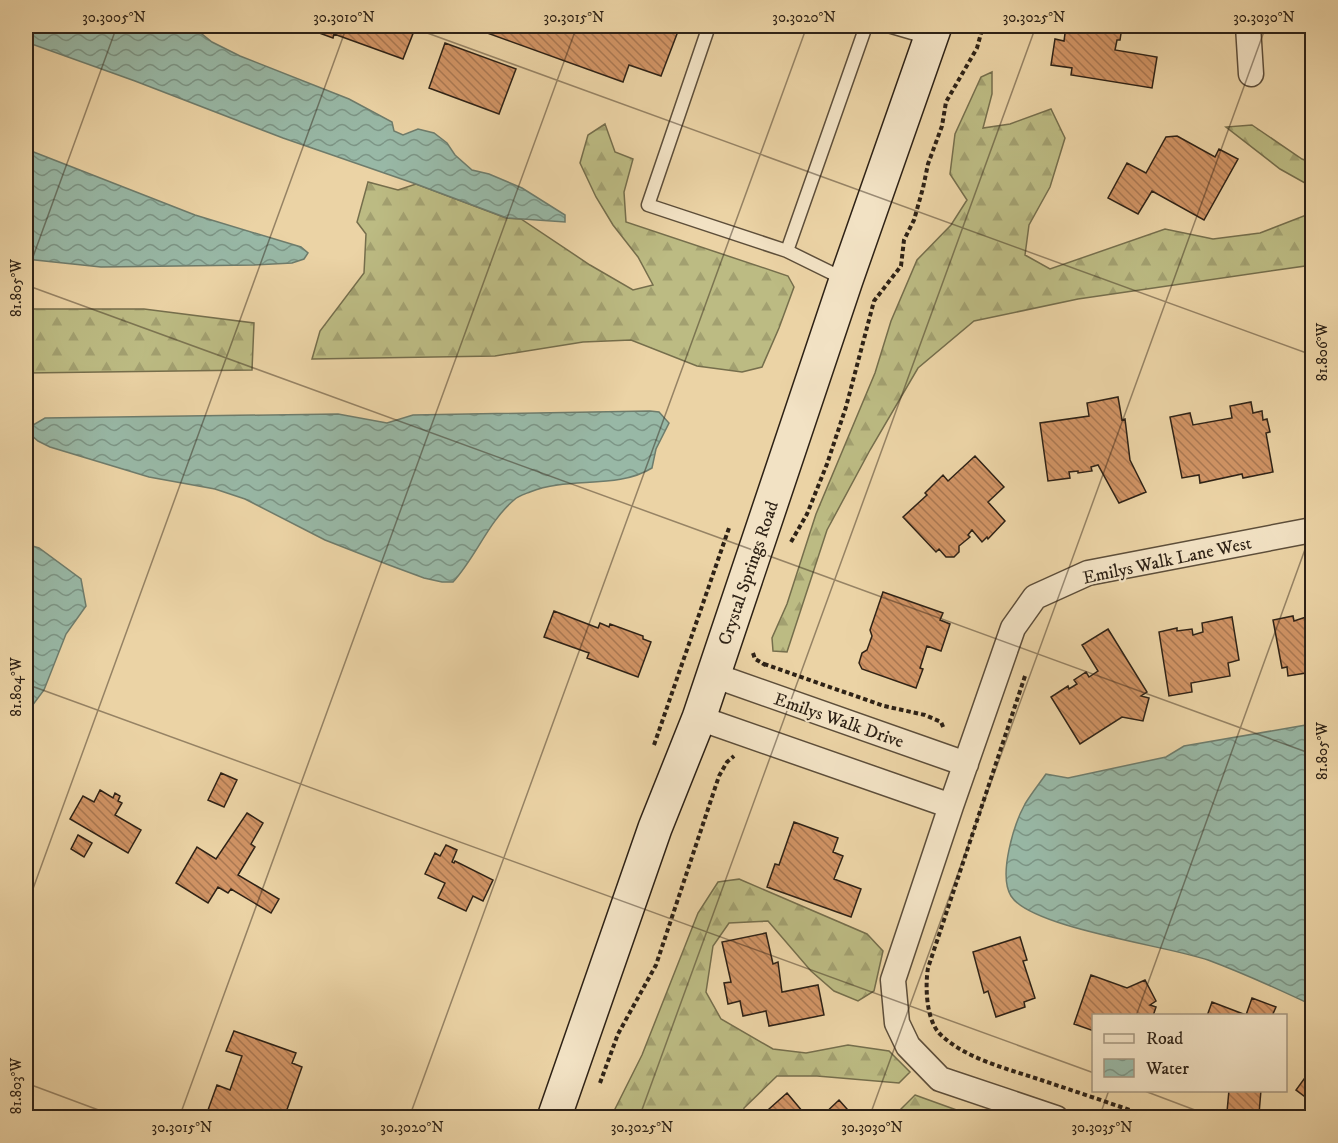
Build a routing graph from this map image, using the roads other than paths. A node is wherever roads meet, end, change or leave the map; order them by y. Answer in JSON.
{"nodes":[{"id":1,"x":709,"y":26,"type":"edge"},
{"id":2,"x":866,"y":26,"type":"edge"},
{"id":3,"x":888,"y":26,"type":"edge"},
{"id":4,"x":1248,"y":26,"type":"edge"},
{"id":5,"x":933,"y":32,"type":"edge"},
{"id":6,"x":1251,"y":74,"type":"dead end"},
{"id":7,"x":787,"y":251,"type":"junction"},
{"id":8,"x":846,"y":280,"type":"junction"},
{"id":9,"x":1312,"y":530,"type":"edge"},
{"id":10,"x":713,"y":675,"type":"junction"},
{"id":11,"x":699,"y":718,"type":"junction"},
{"id":12,"x":966,"y":764,"type":"junction"},
{"id":13,"x":951,"y":806,"type":"junction"},
{"id":14,"x":554,"y":1118,"type":"edge"},
{"id":15,"x":1056,"y":1118,"type":"edge"}],
"edges":[{"from":1,"to":7,"type":"lane"},
{"from":2,"to":7,"type":"lane"},
{"from":3,"to":5,"type":"lane"},
{"from":4,"to":6,"type":"street"},
{"from":5,"to":8,"type":"street","name":"Crystal Springs Road"},
{"from":7,"to":8,"type":"lane"},
{"from":8,"to":10,"type":"street","name":"Crystal Springs Road"},
{"from":9,"to":12,"type":"street","name":"Emilys Walk Lane West"},
{"from":10,"to":11,"type":"street","name":"Crystal Springs Road"},
{"from":10,"to":12,"type":"street","name":"Emilys Walk Drive"},
{"from":11,"to":13,"type":"street"},
{"from":11,"to":14,"type":"street","name":"Crystal Springs Road"},
{"from":12,"to":13,"type":"street","name":"Emilys Walk Lane West"},
{"from":13,"to":15,"type":"street","name":"Emilys Walk Lane West"}]}
